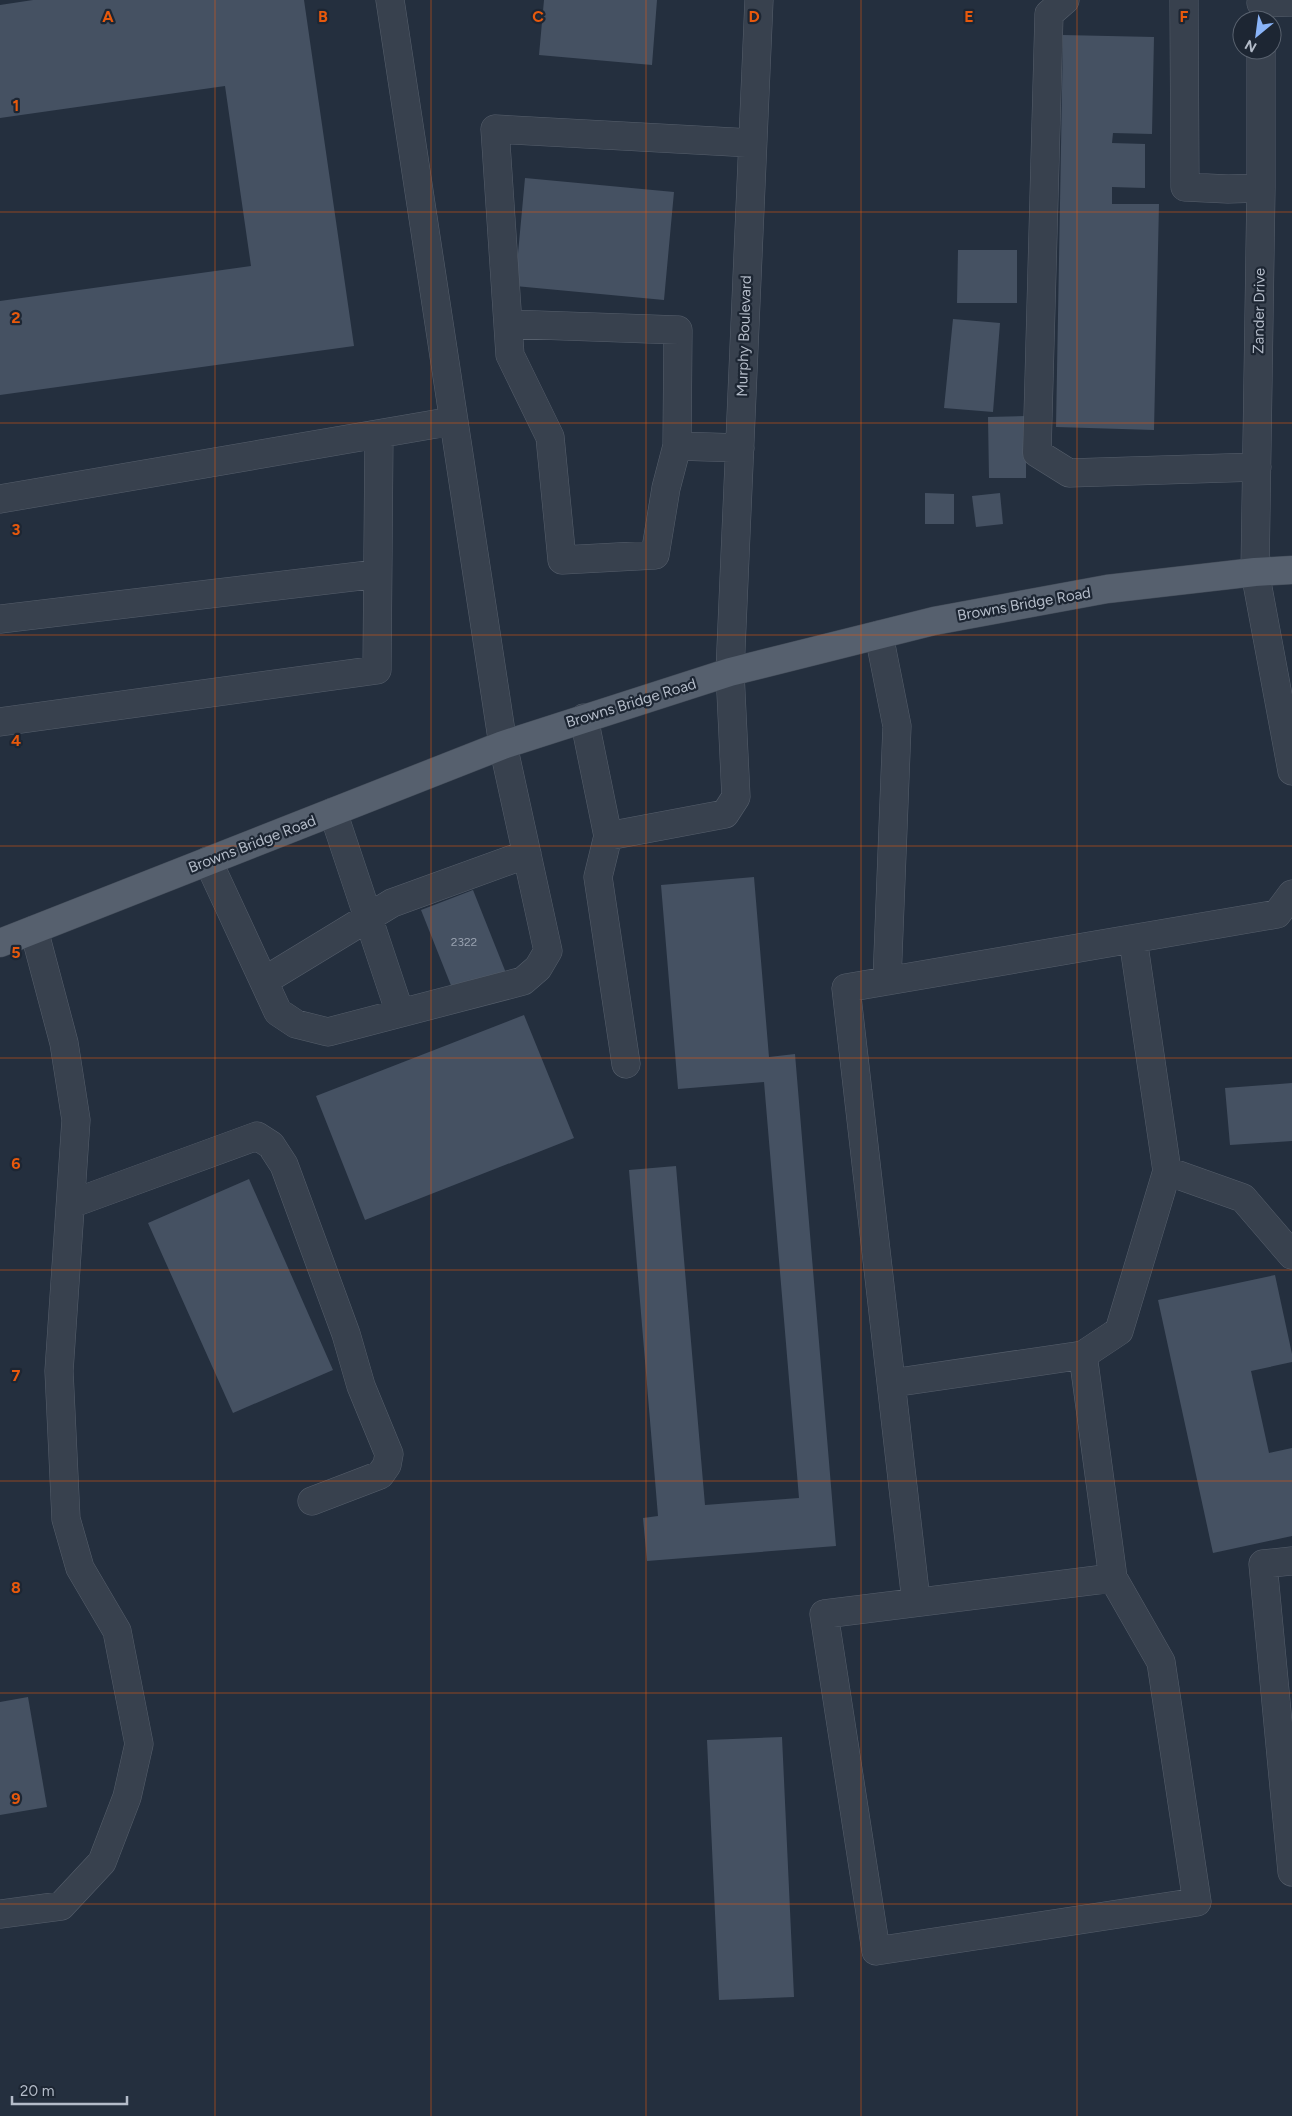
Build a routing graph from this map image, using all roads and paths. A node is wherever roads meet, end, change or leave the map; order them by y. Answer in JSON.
{"nodes":[{"id":1,"x":390,"y":0,"type":"edge"},
{"id":2,"x":758,"y":0,"type":"edge"},
{"id":3,"x":1184,"y":0,"type":"edge"},
{"id":4,"x":1292,"y":2,"type":"edge"},
{"id":5,"x":1057,"y":7,"type":"edge"},
{"id":6,"x":1261,"y":8,"type":"edge"},
{"id":7,"x":1261,"y":60,"type":"edge"},
{"id":8,"x":752,"y":143,"type":"junction"},
{"id":9,"x":1261,"y":188,"type":"junction"},
{"id":10,"x":509,"y":324,"type":"junction"},
{"id":11,"x":453,"y":421,"type":"junction"},
{"id":12,"x":378,"y":434,"type":"junction"},
{"id":13,"x":676,"y":446,"type":"junction"},
{"id":14,"x":740,"y":448,"type":"junction"},
{"id":15,"x":1257,"y":467,"type":"junction"},
{"id":16,"x":0,"y":499,"type":"edge"},
{"id":17,"x":1292,"y":570,"type":"edge"},
{"id":18,"x":1255,"y":572,"type":"junction"},
{"id":19,"x":378,"y":574,"type":"junction"},
{"id":20,"x":0,"y":619,"type":"edge"},
{"id":21,"x":879,"y":635,"type":"junction"},
{"id":22,"x":730,"y":672,"type":"junction"},
{"id":23,"x":584,"y":718,"type":"junction"},
{"id":24,"x":0,"y":722,"type":"edge"},
{"id":25,"x":503,"y":745,"type":"junction"},
{"id":26,"x":1292,"y":771,"type":"edge"},
{"id":27,"x":333,"y":812,"type":"junction"},
{"id":28,"x":608,"y":836,"type":"junction"},
{"id":29,"x":527,"y":854,"type":"junction"},
{"id":30,"x":208,"y":861,"type":"junction"},
{"id":31,"x":1292,"y":894,"type":"edge"},
{"id":32,"x":370,"y":917,"type":"junction"},
{"id":33,"x":34,"y":930,"type":"junction"},
{"id":34,"x":1133,"y":939,"type":"junction"},
{"id":35,"x":0,"y":943,"type":"edge"},
{"id":36,"x":264,"y":981,"type":"junction"},
{"id":37,"x":887,"y":981,"type":"junction"},
{"id":38,"x":400,"y":1013,"type":"junction"},
{"id":39,"x":626,"y":1064,"type":"dead end"},
{"id":40,"x":1168,"y":1171,"type":"junction"},
{"id":41,"x":71,"y":1204,"type":"junction"},
{"id":42,"x":1292,"y":1255,"type":"edge"},
{"id":43,"x":1082,"y":1355,"type":"junction"},
{"id":44,"x":892,"y":1383,"type":"junction"},
{"id":45,"x":312,"y":1501,"type":"dead end"},
{"id":46,"x":1292,"y":1561,"type":"edge"},
{"id":47,"x":1113,"y":1578,"type":"junction"},
{"id":48,"x":916,"y":1601,"type":"junction"},
{"id":49,"x":1292,"y":1872,"type":"edge"},
{"id":50,"x":0,"y":1914,"type":"edge"}],
"edges":[{"from":1,"to":11,"type":"street"},
{"from":2,"to":8,"type":"street","name":"Murphy Boulevard"},
{"from":3,"to":9,"type":"street"},
{"from":4,"to":6,"type":"street"},
{"from":5,"to":15,"type":"street"},
{"from":7,"to":9,"type":"street","name":"Zander Drive"},
{"from":8,"to":10,"type":"street"},
{"from":8,"to":14,"type":"street","name":"Murphy Boulevard"},
{"from":9,"to":15,"type":"street","name":"Zander Drive"},
{"from":10,"to":13,"type":"street"},
{"from":10,"to":13,"type":"street"},
{"from":11,"to":12,"type":"street"},
{"from":11,"to":25,"type":"street"},
{"from":12,"to":16,"type":"street"},
{"from":12,"to":19,"type":"street"},
{"from":13,"to":14,"type":"street"},
{"from":14,"to":22,"type":"street","name":"Murphy Boulevard"},
{"from":15,"to":18,"type":"street","name":"Zander Drive"},
{"from":17,"to":18,"type":"main road","name":"Browns Bridge Road"},
{"from":18,"to":21,"type":"main road","name":"Browns Bridge Road"},
{"from":18,"to":26,"type":"street","name":"Zander Drive"},
{"from":19,"to":20,"type":"street"},
{"from":19,"to":24,"type":"street"},
{"from":21,"to":22,"type":"main road","name":"Browns Bridge Road"},
{"from":21,"to":37,"type":"street"},
{"from":22,"to":23,"type":"main road","name":"Browns Bridge Road"},
{"from":22,"to":28,"type":"street","name":"Murphy Boulevard"},
{"from":23,"to":25,"type":"main road","name":"Browns Bridge Road"},
{"from":23,"to":28,"type":"street"},
{"from":25,"to":27,"type":"main road","name":"Browns Bridge Road"},
{"from":25,"to":29,"type":"street"},
{"from":27,"to":30,"type":"main road","name":"Browns Bridge Road"},
{"from":27,"to":32,"type":"street"},
{"from":28,"to":39,"type":"street"},
{"from":29,"to":32,"type":"street"},
{"from":29,"to":38,"type":"street"},
{"from":30,"to":33,"type":"main road","name":"Browns Bridge Road"},
{"from":30,"to":36,"type":"street"},
{"from":31,"to":34,"type":"street"},
{"from":32,"to":36,"type":"street"},
{"from":32,"to":38,"type":"street"},
{"from":33,"to":35,"type":"main road","name":"Browns Bridge Road"},
{"from":33,"to":41,"type":"street"},
{"from":34,"to":37,"type":"street"},
{"from":34,"to":40,"type":"street"},
{"from":36,"to":38,"type":"street"},
{"from":37,"to":44,"type":"street"},
{"from":40,"to":42,"type":"street"},
{"from":40,"to":43,"type":"street"},
{"from":41,"to":45,"type":"street"},
{"from":41,"to":50,"type":"street"},
{"from":43,"to":44,"type":"street"},
{"from":43,"to":47,"type":"street"},
{"from":44,"to":48,"type":"street"},
{"from":46,"to":49,"type":"street"},
{"from":47,"to":48,"type":"street"},
{"from":47,"to":48,"type":"street"}]}
